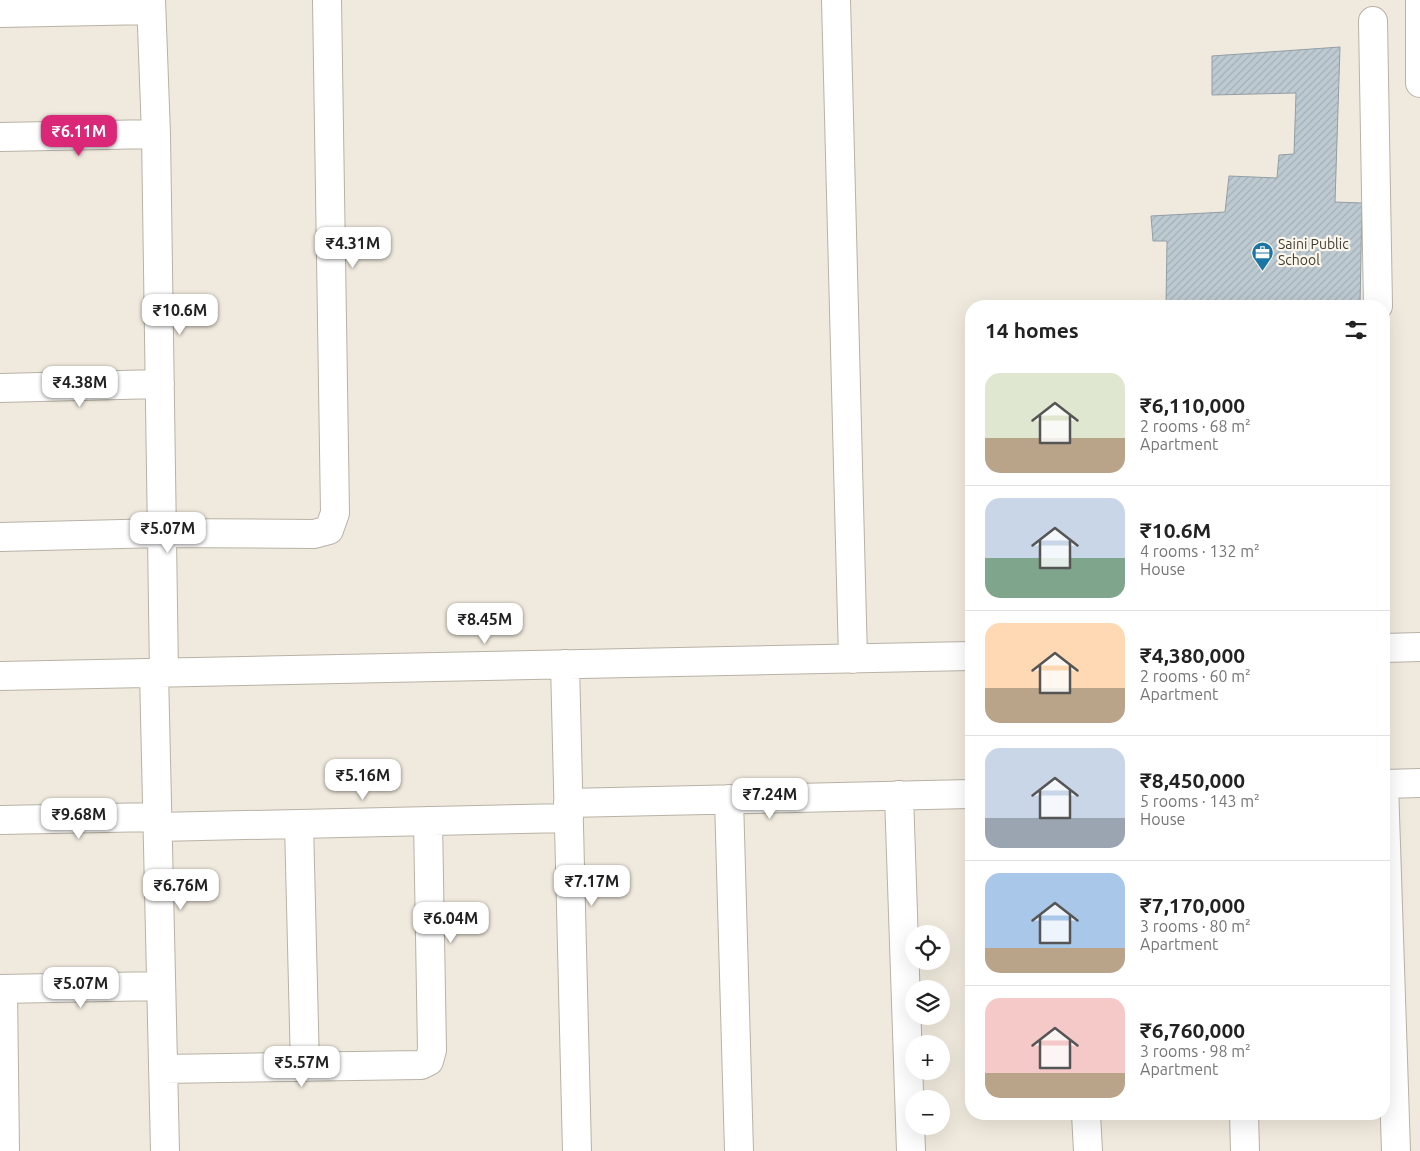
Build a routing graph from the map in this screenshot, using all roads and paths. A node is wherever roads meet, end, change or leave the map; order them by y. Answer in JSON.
{"nodes":[{"id":1,"x":327,"y":0,"type":"edge"},
{"id":2,"x":836,"y":0,"type":"edge"},
{"id":3,"x":1420,"y":0,"type":"edge"},
{"id":4,"x":151,"y":5,"type":"edge"},
{"id":5,"x":51,"y":6,"type":"edge"},
{"id":6,"x":0,"y":13,"type":"edge"},
{"id":7,"x":1372,"y":21,"type":"dead end"},
{"id":8,"x":1420,"y":83,"type":"edge"},
{"id":9,"x":156,"y":134,"type":"junction"},
{"id":10,"x":0,"y":137,"type":"edge"},
{"id":11,"x":1378,"y":300,"type":"edge"},
{"id":12,"x":160,"y":384,"type":"junction"},
{"id":13,"x":0,"y":388,"type":"edge"},
{"id":14,"x":162,"y":533,"type":"junction"},
{"id":15,"x":0,"y":537,"type":"edge"},
{"id":16,"x":1420,"y":647,"type":"edge"},
{"id":17,"x":1390,"y":648,"type":"edge"},
{"id":18,"x":965,"y":656,"type":"edge"},
{"id":19,"x":853,"y":658,"type":"junction"},
{"id":20,"x":565,"y":664,"type":"junction"},
{"id":21,"x":159,"y":672,"type":"junction"},
{"id":22,"x":0,"y":676,"type":"edge"},
{"id":23,"x":1390,"y":784,"type":"edge"},
{"id":24,"x":1420,"y":784,"type":"edge"},
{"id":25,"x":965,"y":794,"type":"edge"},
{"id":26,"x":899,"y":795,"type":"junction"},
{"id":27,"x":729,"y":799,"type":"junction"},
{"id":28,"x":568,"y":810,"type":"junction"},
{"id":29,"x":0,"y":820,"type":"edge"},
{"id":30,"x":428,"y":821,"type":"junction"},
{"id":31,"x":157,"y":822,"type":"junction"},
{"id":32,"x":300,"y":824,"type":"junction"},
{"id":33,"x":1390,"y":968,"type":"edge"},
{"id":34,"x":161,"y":986,"type":"junction"},
{"id":35,"x":2,"y":989,"type":"edge"},
{"id":36,"x":305,"y":1067,"type":"junction"},
{"id":37,"x":163,"y":1070,"type":"junction"},
{"id":38,"x":1086,"y":1120,"type":"edge"},
{"id":39,"x":1244,"y":1120,"type":"edge"},
{"id":40,"x":3,"y":1151,"type":"edge"},
{"id":41,"x":165,"y":1151,"type":"edge"},
{"id":42,"x":577,"y":1151,"type":"edge"},
{"id":43,"x":740,"y":1151,"type":"edge"},
{"id":44,"x":911,"y":1151,"type":"edge"},
{"id":45,"x":1088,"y":1151,"type":"edge"},
{"id":46,"x":1245,"y":1151,"type":"edge"},
{"id":47,"x":1396,"y":1151,"type":"edge"}],
"edges":[{"from":1,"to":14,"type":"street"},
{"from":2,"to":19,"type":"street"},
{"from":3,"to":8,"type":"street"},
{"from":4,"to":5,"type":"street"},
{"from":4,"to":9,"type":"street"},
{"from":5,"to":6,"type":"street"},
{"from":7,"to":11,"type":"street"},
{"from":9,"to":10,"type":"street"},
{"from":9,"to":12,"type":"street"},
{"from":12,"to":13,"type":"street"},
{"from":12,"to":14,"type":"street"},
{"from":14,"to":15,"type":"street"},
{"from":14,"to":21,"type":"street"},
{"from":16,"to":17,"type":"street"},
{"from":18,"to":19,"type":"street"},
{"from":19,"to":20,"type":"street"},
{"from":20,"to":21,"type":"street"},
{"from":20,"to":28,"type":"street"},
{"from":21,"to":22,"type":"street"},
{"from":21,"to":31,"type":"street"},
{"from":23,"to":24,"type":"street"},
{"from":25,"to":26,"type":"street"},
{"from":26,"to":27,"type":"street"},
{"from":26,"to":44,"type":"street"},
{"from":27,"to":28,"type":"street"},
{"from":27,"to":43,"type":"street"},
{"from":28,"to":30,"type":"street"},
{"from":28,"to":42,"type":"street"},
{"from":29,"to":31,"type":"street"},
{"from":30,"to":32,"type":"street"},
{"from":30,"to":36,"type":"street"},
{"from":31,"to":32,"type":"street"},
{"from":31,"to":34,"type":"street"},
{"from":32,"to":36,"type":"street"},
{"from":33,"to":47,"type":"street"},
{"from":34,"to":35,"type":"street"},
{"from":34,"to":37,"type":"street"},
{"from":35,"to":40,"type":"street"},
{"from":36,"to":37,"type":"street"},
{"from":37,"to":41,"type":"street"},
{"from":38,"to":45,"type":"street"},
{"from":39,"to":46,"type":"street"}]}
